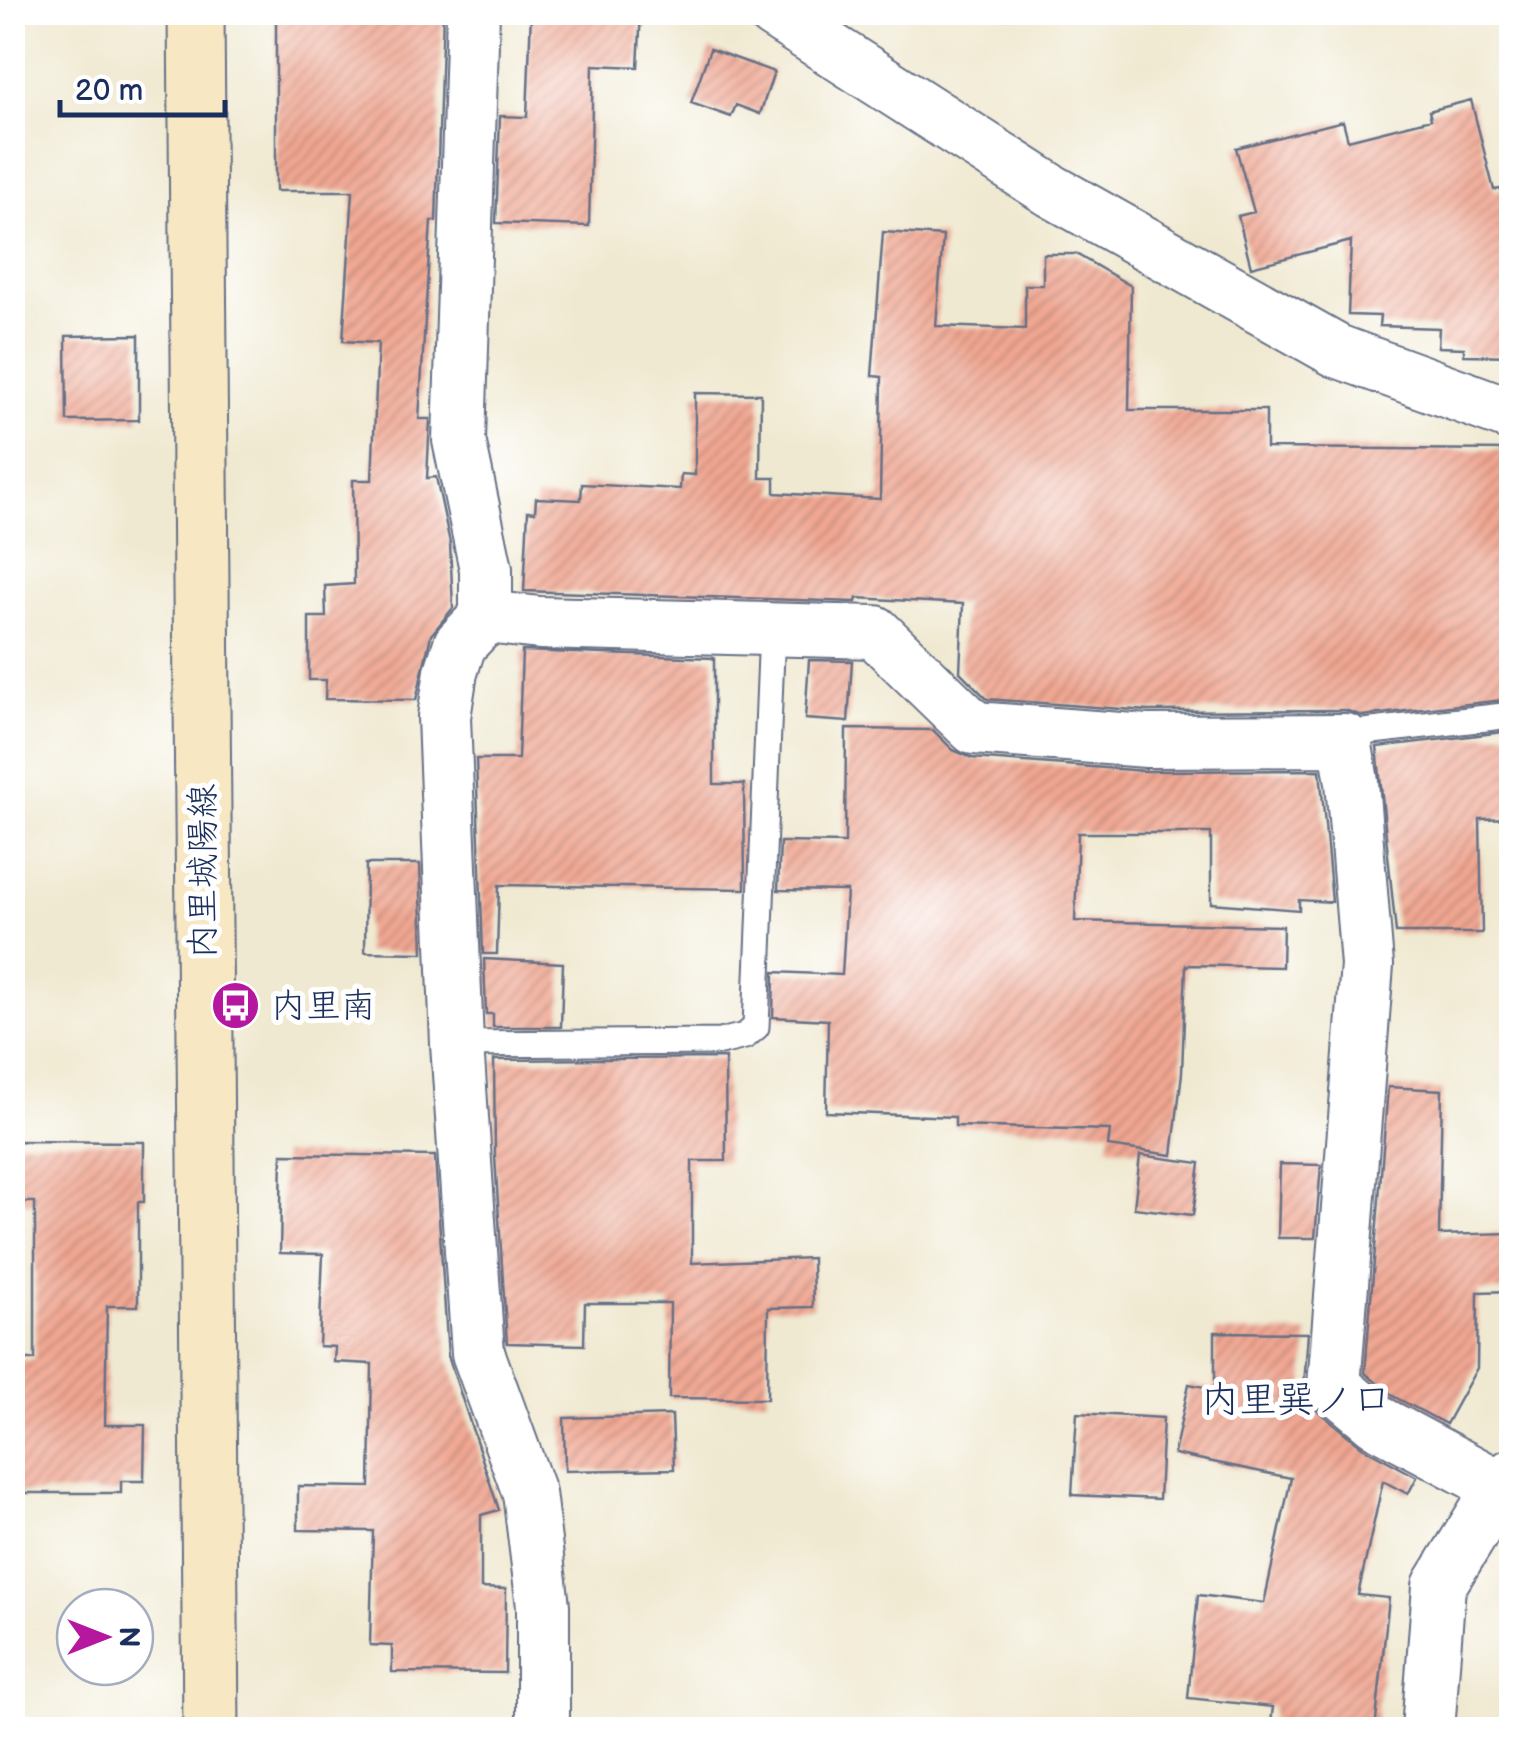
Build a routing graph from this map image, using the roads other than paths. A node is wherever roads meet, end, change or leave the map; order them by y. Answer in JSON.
{"nodes":[{"id":1,"x":196,"y":12,"type":"edge"},
{"id":2,"x":473,"y":12,"type":"edge"},
{"id":3,"x":773,"y":12,"type":"edge"},
{"id":4,"x":1512,"y":414,"type":"edge"},
{"id":5,"x":486,"y":616,"type":"junction"},
{"id":6,"x":772,"y":629,"type":"junction"},
{"id":7,"x":1512,"y":715,"type":"edge"},
{"id":8,"x":1345,"y":740,"type":"junction"},
{"id":9,"x":457,"y":1044,"type":"junction"},
{"id":10,"x":1506,"y":1481,"type":"edge"},
{"id":11,"x":211,"y":1730,"type":"edge"},
{"id":12,"x":543,"y":1730,"type":"edge"},
{"id":13,"x":1428,"y":1730,"type":"edge"}],
"edges":[{"from":1,"to":11,"type":"main road","name":"内里城陽線"},
{"from":2,"to":5,"type":"street"},
{"from":3,"to":4,"type":"street"},
{"from":5,"to":6,"type":"street"},
{"from":5,"to":9,"type":"street"},
{"from":6,"to":8,"type":"street"},
{"from":6,"to":9,"type":"lane"},
{"from":7,"to":8,"type":"lane"},
{"from":8,"to":10,"type":"street"},
{"from":9,"to":12,"type":"street"},
{"from":10,"to":13,"type":"street"}]}
